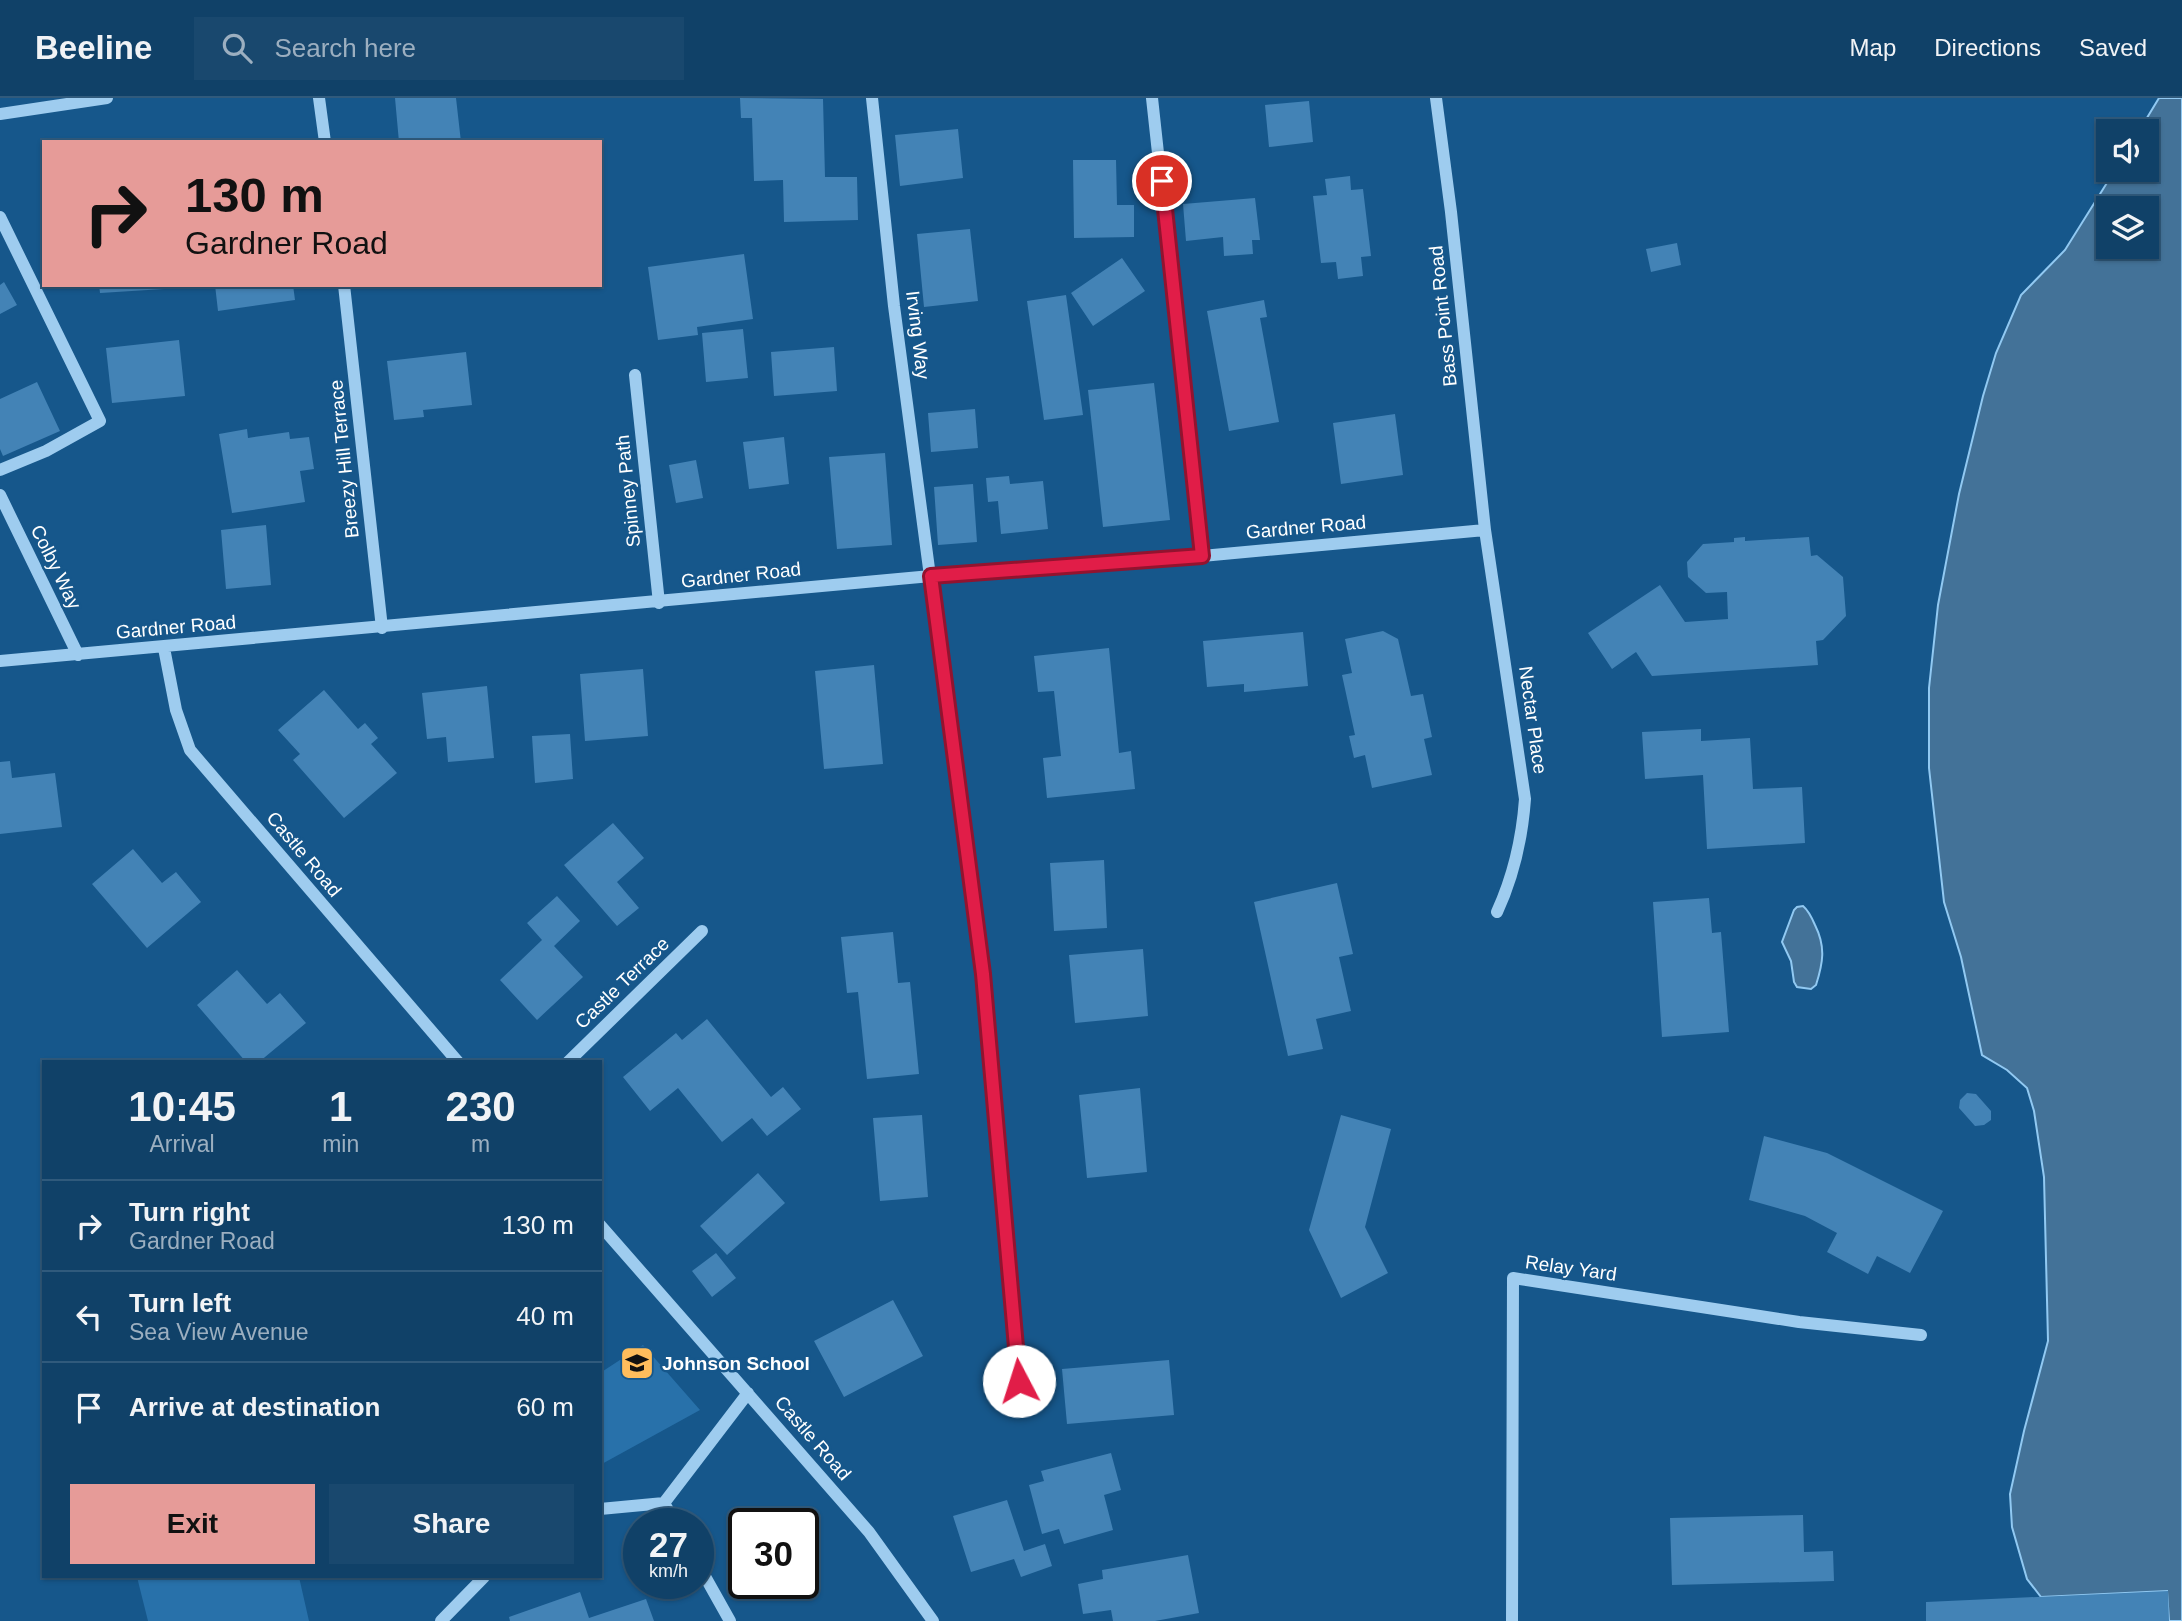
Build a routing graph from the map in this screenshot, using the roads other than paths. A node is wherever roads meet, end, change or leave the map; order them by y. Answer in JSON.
{"nodes":[{"id":1,"x":107,"y":98,"type":"edge"},
{"id":2,"x":319,"y":98,"type":"edge"},
{"id":3,"x":872,"y":98,"type":"edge"},
{"id":4,"x":1152,"y":98,"type":"edge"},
{"id":5,"x":1436,"y":98,"type":"edge"},
{"id":6,"x":80,"y":100,"type":"edge"},
{"id":7,"x":0,"y":114,"type":"edge"},
{"id":8,"x":325,"y":140,"type":"edge"},
{"id":9,"x":0,"y":217,"type":"edge"},
{"id":10,"x":344,"y":287,"type":"edge"},
{"id":11,"x":635,"y":375,"type":"dead end"},
{"id":12,"x":0,"y":470,"type":"edge"},
{"id":13,"x":0,"y":495,"type":"edge"},
{"id":14,"x":1486,"y":530,"type":"junction"},
{"id":15,"x":1202,"y":556,"type":"junction"},
{"id":16,"x":931,"y":576,"type":"junction"},
{"id":17,"x":659,"y":603,"type":"junction"},
{"id":18,"x":382,"y":628,"type":"junction"},
{"id":19,"x":164,"y":648,"type":"junction"},
{"id":20,"x":78,"y":655,"type":"junction"},
{"id":21,"x":0,"y":661,"type":"edge"},
{"id":22,"x":1497,"y":912,"type":"dead end"},
{"id":23,"x":702,"y":931,"type":"dead end"},
{"id":24,"x":456,"y":1060,"type":"edge"},
{"id":25,"x":570,"y":1060,"type":"edge"},
{"id":26,"x":602,"y":1227,"type":"edge"},
{"id":27,"x":1921,"y":1335,"type":"dead end"},
{"id":28,"x":747,"y":1393,"type":"junction"},
{"id":29,"x":1021,"y":1408,"type":"dead end"},
{"id":30,"x":664,"y":1503,"type":"junction"},
{"id":31,"x":667,"y":1508,"type":"edge"},
{"id":32,"x":602,"y":1509,"type":"edge"},
{"id":33,"x":483,"y":1578,"type":"edge"},
{"id":34,"x":714,"y":1592,"type":"edge"},
{"id":35,"x":442,"y":1621,"type":"edge"},
{"id":36,"x":730,"y":1621,"type":"edge"},
{"id":37,"x":933,"y":1621,"type":"edge"},
{"id":38,"x":1513,"y":1621,"type":"edge"}],
"edges":[{"from":1,"to":6,"type":"street"},
{"from":2,"to":8,"type":"street"},
{"from":3,"to":16,"type":"street","name":"Irving Way"},
{"from":4,"to":15,"type":"street"},
{"from":5,"to":14,"type":"street","name":"Bass Point Road"},
{"from":6,"to":7,"type":"street"},
{"from":9,"to":12,"type":"street"},
{"from":10,"to":18,"type":"street","name":"Breezy Hill Terrace"},
{"from":11,"to":17,"type":"street","name":"Spinney Path"},
{"from":13,"to":20,"type":"street","name":"Colby Way"},
{"from":14,"to":15,"type":"street","name":"Gardner Road"},
{"from":14,"to":22,"type":"street","name":"Nectar Place"},
{"from":15,"to":16,"type":"street","name":"Gardner Road"},
{"from":16,"to":17,"type":"street","name":"Gardner Road"},
{"from":16,"to":29,"type":"street","name":"Irving Way"},
{"from":17,"to":18,"type":"street","name":"Gardner Road"},
{"from":18,"to":19,"type":"street","name":"Gardner Road"},
{"from":19,"to":20,"type":"street","name":"Gardner Road"},
{"from":19,"to":24,"type":"street","name":"Castle Road"},
{"from":20,"to":21,"type":"street","name":"Gardner Road"},
{"from":23,"to":25,"type":"street","name":"Castle Terrace"},
{"from":26,"to":28,"type":"street","name":"Castle Road"},
{"from":27,"to":38,"type":"street","name":"Relay Yard"},
{"from":28,"to":30,"type":"street"},
{"from":28,"to":37,"type":"street","name":"Castle Road"},
{"from":30,"to":31,"type":"street"},
{"from":30,"to":32,"type":"street"},
{"from":33,"to":35,"type":"street"},
{"from":34,"to":36,"type":"street"}]}
